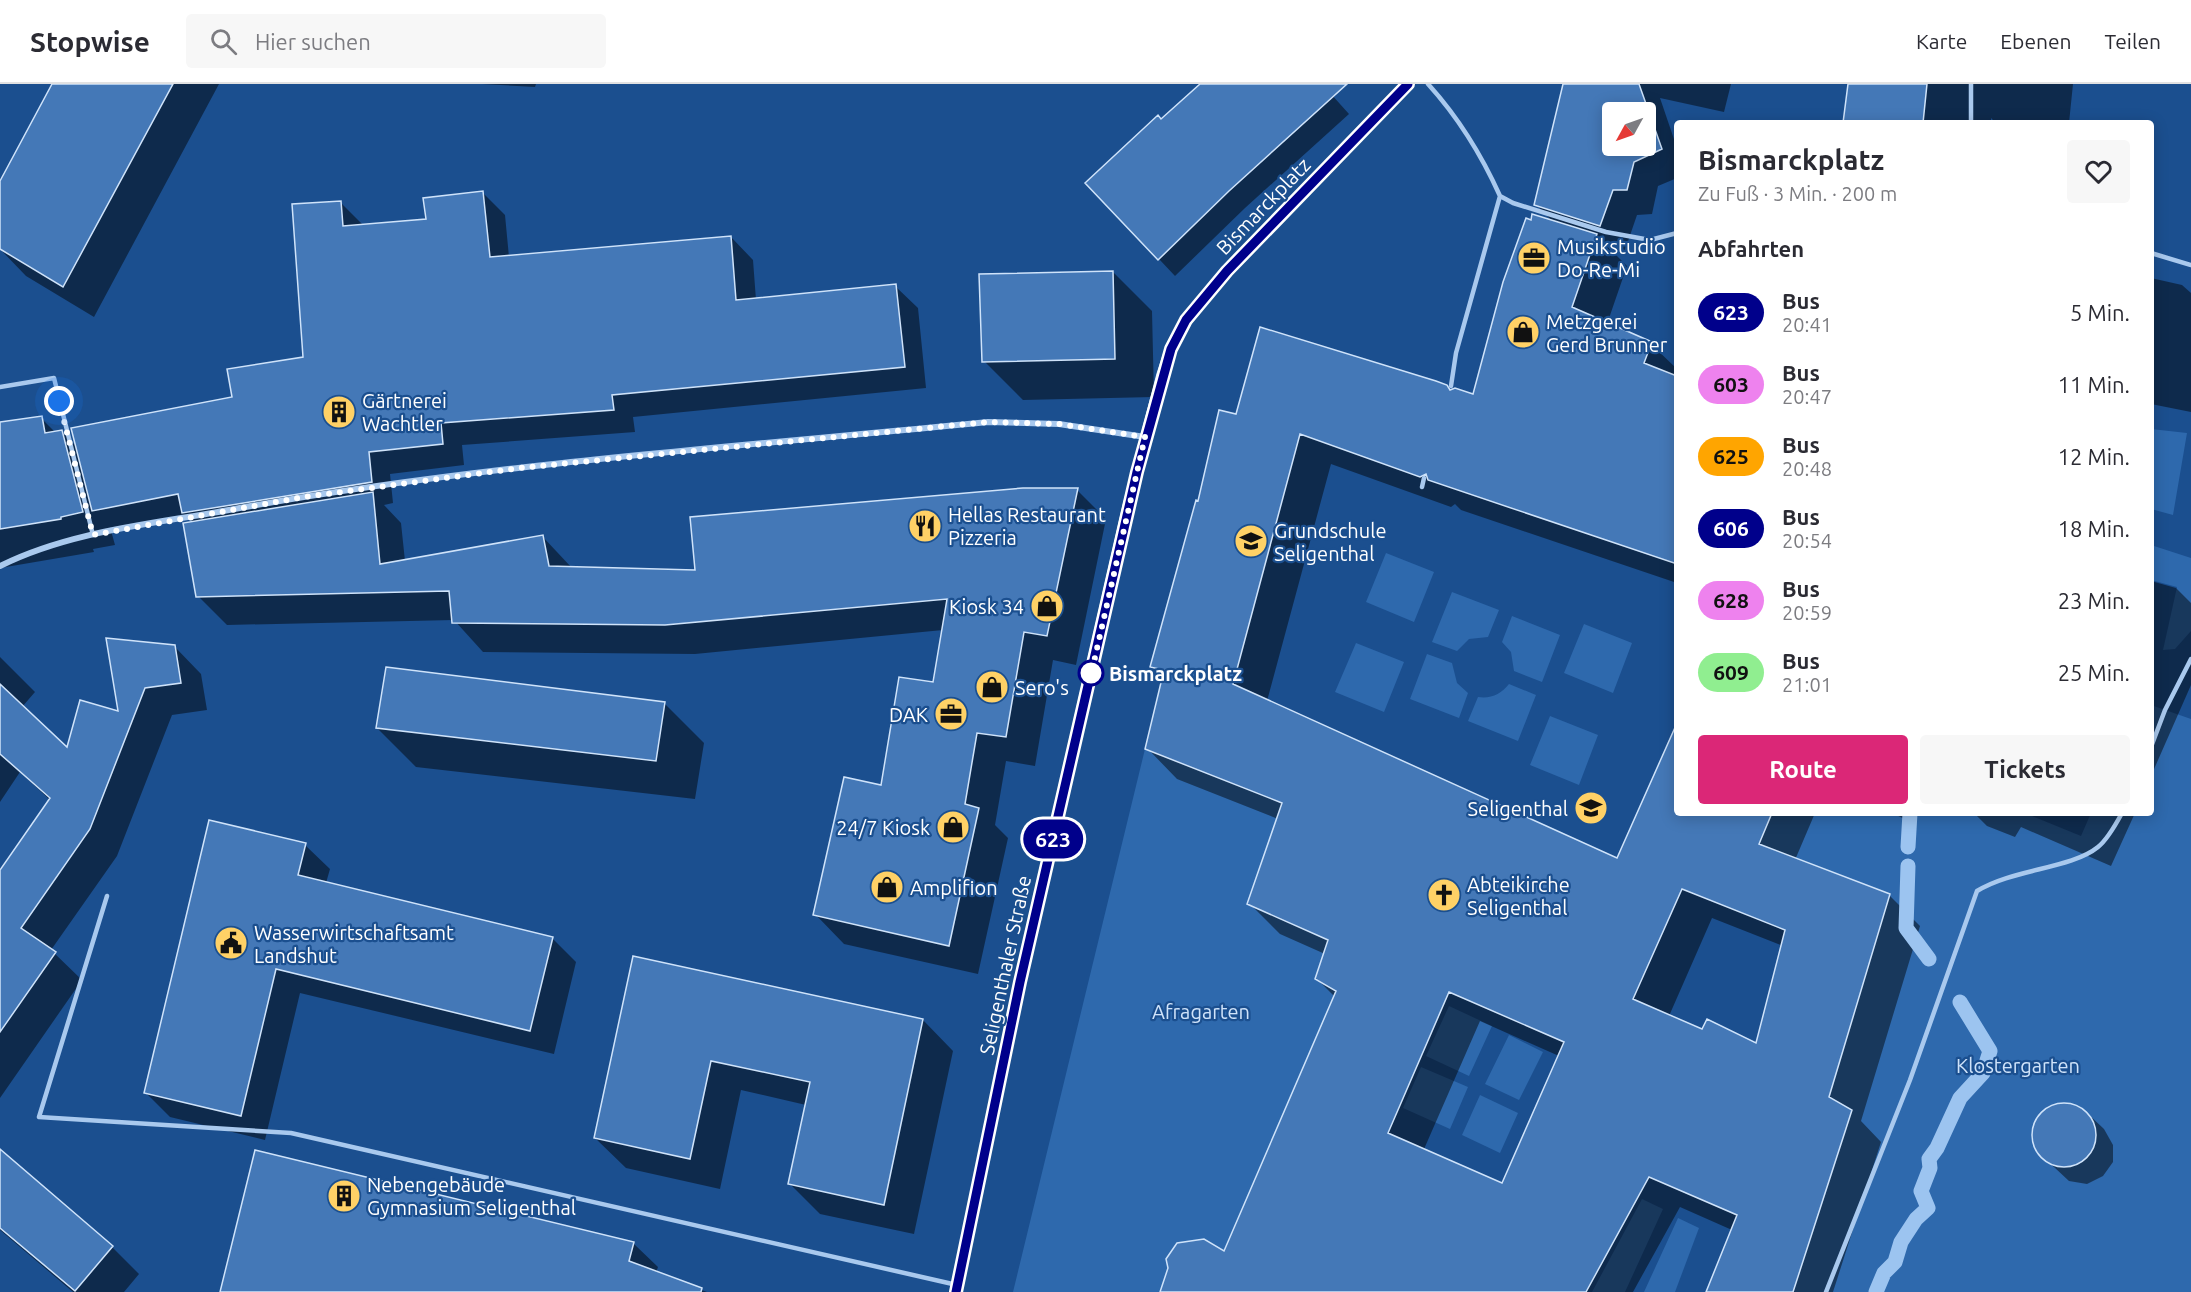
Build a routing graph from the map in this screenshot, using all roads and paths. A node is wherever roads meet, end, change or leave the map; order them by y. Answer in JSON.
{"nodes":[{"id":1,"x":1408,"y":84,"type":"edge"},
{"id":2,"x":1428,"y":84,"type":"edge"},
{"id":3,"x":1971,"y":84,"type":"edge"},
{"id":4,"x":1971,"y":120,"type":"edge"},
{"id":5,"x":1500,"y":196,"type":"junction"},
{"id":6,"x":1674,"y":234,"type":"edge"},
{"id":7,"x":2154,"y":254,"type":"edge"},
{"id":8,"x":2191,"y":265,"type":"edge"},
{"id":9,"x":1451,"y":386,"type":"dead end"},
{"id":10,"x":0,"y":387,"type":"edge"},
{"id":11,"x":1145,"y":437,"type":"junction"},
{"id":12,"x":1424,"y":478,"type":"dead end"},
{"id":13,"x":1422,"y":487,"type":"dead end"},
{"id":14,"x":93,"y":535,"type":"junction"},
{"id":15,"x":0,"y":566,"type":"edge"},
{"id":16,"x":2191,"y":659,"type":"edge"},
{"id":17,"x":2154,"y":739,"type":"edge"},
{"id":18,"x":2120,"y":816,"type":"edge"},
{"id":19,"x":107,"y":896,"type":"dead end"},
{"id":20,"x":956,"y":1288,"type":"edge"},
{"id":21,"x":1826,"y":1292,"type":"edge"}],
"edges":[{"from":1,"to":11,"type":"street","name":"Bismarckplatz"},
{"from":2,"to":5,"type":"lane"},
{"from":3,"to":4,"type":"lane"},
{"from":5,"to":6,"type":"lane"},
{"from":5,"to":9,"type":"lane"},
{"from":7,"to":8,"type":"lane"},
{"from":10,"to":14,"type":"lane"},
{"from":11,"to":14,"type":"street"},
{"from":11,"to":20,"type":"street","name":"Seligenthaler Straße"},
{"from":12,"to":13,"type":"lane"},
{"from":14,"to":15,"type":"street"},
{"from":16,"to":17,"type":"lane"},
{"from":18,"to":21,"type":"lane"},
{"from":19,"to":20,"type":"lane"}]}
